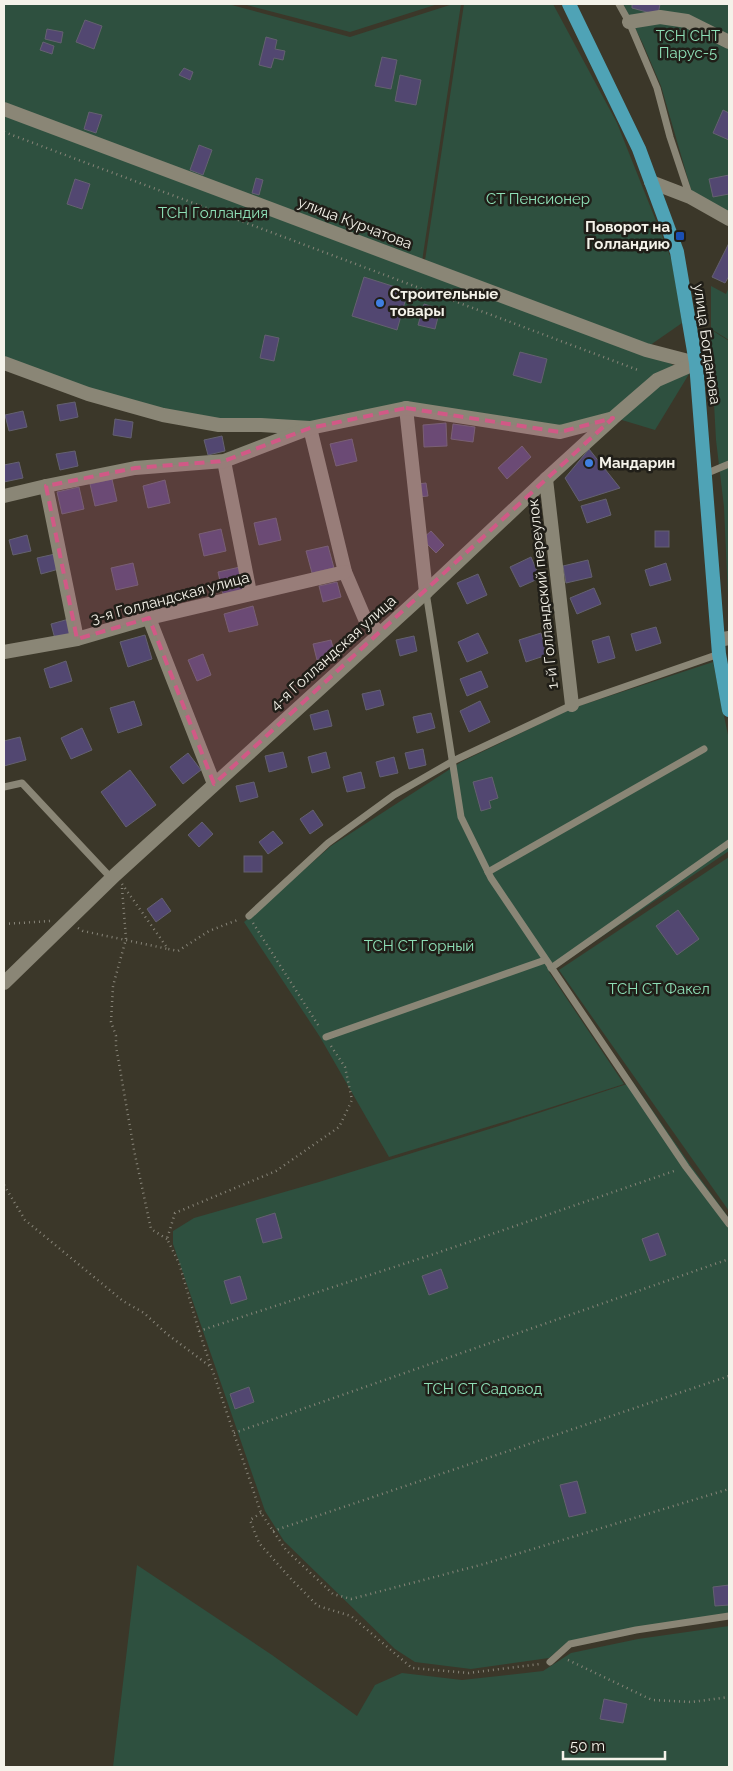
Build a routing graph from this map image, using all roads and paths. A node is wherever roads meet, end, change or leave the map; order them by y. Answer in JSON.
{"nodes":[{"id":1,"x":569,"y":4,"type":"edge"},
{"id":2,"x":619,"y":4,"type":"edge"},
{"id":3,"x":629,"y":22,"type":"junction"},
{"id":4,"x":729,"y":42,"type":"edge"},
{"id":5,"x":4,"y":109,"type":"edge"},
{"id":6,"x":4,"y":132,"type":"edge"},
{"id":7,"x":651,"y":182,"type":"junction"},
{"id":8,"x":690,"y":197,"type":"junction"},
{"id":9,"x":729,"y":219,"type":"edge"},
{"id":10,"x":4,"y":363,"type":"edge"},
{"id":11,"x":696,"y":363,"type":"junction"},
{"id":12,"x":638,"y":370,"type":"dead end"},
{"id":13,"x":406,"y":408,"type":"junction"},
{"id":14,"x":613,"y":418,"type":"junction"},
{"id":15,"x":310,"y":428,"type":"junction"},
{"id":16,"x":224,"y":461,"type":"junction"},
{"id":17,"x":729,"y":464,"type":"edge"},
{"id":18,"x":705,"y":474,"type":"junction"},
{"id":19,"x":546,"y":478,"type":"junction"},
{"id":20,"x":46,"y":486,"type":"junction"},
{"id":21,"x":4,"y":496,"type":"edge"},
{"id":22,"x":345,"y":572,"type":"junction"},
{"id":23,"x":426,"y":592,"type":"junction"},
{"id":24,"x":250,"y":593,"type":"junction"},
{"id":25,"x":150,"y":618,"type":"junction"},
{"id":26,"x":380,"y":633,"type":"junction"},
{"id":27,"x":77,"y":639,"type":"junction"},
{"id":28,"x":724,"y":639,"type":"edge"},
{"id":29,"x":4,"y":652,"type":"edge"},
{"id":30,"x":719,"y":654,"type":"junction"},
{"id":31,"x":572,"y":705,"type":"junction"},
{"id":32,"x":729,"y":710,"type":"edge"},
{"id":33,"x":704,"y":749,"type":"dead end"},
{"id":34,"x":453,"y":761,"type":"junction"},
{"id":35,"x":214,"y":784,"type":"junction"},
{"id":36,"x":4,"y":787,"type":"edge"},
{"id":37,"x":729,"y":844,"type":"edge"},
{"id":38,"x":488,"y":872,"type":"junction"},
{"id":39,"x":116,"y":879,"type":"junction"},
{"id":40,"x":249,"y":916,"type":"junction"},
{"id":41,"x":67,"y":922,"type":"junction"},
{"id":42,"x":4,"y":924,"type":"edge"},
{"id":43,"x":126,"y":939,"type":"junction"},
{"id":44,"x":168,"y":949,"type":"junction"},
{"id":45,"x":545,"y":960,"type":"junction"},
{"id":46,"x":551,"y":968,"type":"junction"},
{"id":47,"x":4,"y":983,"type":"edge"},
{"id":48,"x":326,"y":1037,"type":"junction"},
{"id":49,"x":686,"y":1167,"type":"junction"},
{"id":50,"x":4,"y":1185,"type":"edge"},
{"id":51,"x":729,"y":1224,"type":"edge"},
{"id":52,"x":168,"y":1239,"type":"junction"},
{"id":53,"x":729,"y":1259,"type":"edge"},
{"id":54,"x":199,"y":1332,"type":"junction"},
{"id":55,"x":211,"y":1367,"type":"junction"},
{"id":56,"x":729,"y":1376,"type":"edge"},
{"id":57,"x":234,"y":1433,"type":"junction"},
{"id":58,"x":729,"y":1489,"type":"edge"},
{"id":59,"x":261,"y":1513,"type":"junction"},
{"id":60,"x":273,"y":1531,"type":"junction"},
{"id":61,"x":729,"y":1616,"type":"edge"},
{"id":62,"x":550,"y":1662,"type":"junction"},
{"id":63,"x":729,"y":1697,"type":"edge"}],
"edges":[{"from":1,"to":7,"type":"main road","name":"улица Богданова"},
{"from":2,"to":3,"type":"lane"},
{"from":3,"to":4,"type":"street"},
{"from":3,"to":8,"type":"lane"},
{"from":5,"to":11,"type":"street","name":"улица Курчатова"},
{"from":6,"to":12,"type":"path"},
{"from":7,"to":8,"type":"street"},
{"from":7,"to":11,"type":"main road","name":"улица Богданова"},
{"from":8,"to":9,"type":"street"},
{"from":10,"to":15,"type":"street"},
{"from":11,"to":14,"type":"street","name":"4-я Голландская улица"},
{"from":11,"to":18,"type":"main road","name":"улица Богданова"},
{"from":13,"to":14,"type":"street"},
{"from":13,"to":15,"type":"street"},
{"from":13,"to":23,"type":"street"},
{"from":14,"to":19,"type":"street","name":"4-я Голландская улица"},
{"from":15,"to":16,"type":"street"},
{"from":15,"to":22,"type":"street"},
{"from":16,"to":20,"type":"street"},
{"from":16,"to":24,"type":"street"},
{"from":17,"to":18,"type":"lane"},
{"from":18,"to":28,"type":"main road","name":"улица Богданова"},
{"from":19,"to":23,"type":"street","name":"4-я Голландская улица"},
{"from":19,"to":31,"type":"street","name":"1-й Голландский переулок"},
{"from":20,"to":21,"type":"street"},
{"from":20,"to":27,"type":"street"},
{"from":22,"to":24,"type":"street","name":"3-я Голландская улица"},
{"from":22,"to":26,"type":"street"},
{"from":23,"to":26,"type":"street","name":"4-я Голландская улица"},
{"from":23,"to":34,"type":"lane"},
{"from":24,"to":25,"type":"street","name":"3-я Голландская улица"},
{"from":25,"to":27,"type":"street","name":"3-я Голландская улица"},
{"from":25,"to":35,"type":"street"},
{"from":26,"to":35,"type":"street","name":"4-я Голландская улица"},
{"from":27,"to":29,"type":"street","name":"3-я Голландская улица"},
{"from":28,"to":30,"type":"main road","name":"улица Богданова"},
{"from":30,"to":31,"type":"lane"},
{"from":30,"to":32,"type":"main road","name":"улица Богданова"},
{"from":31,"to":34,"type":"lane"},
{"from":33,"to":38,"type":"lane"},
{"from":34,"to":38,"type":"lane"},
{"from":34,"to":40,"type":"lane"},
{"from":35,"to":39,"type":"street","name":"4-я Голландская улица"},
{"from":36,"to":39,"type":"lane"},
{"from":37,"to":46,"type":"lane"},
{"from":38,"to":45,"type":"lane"},
{"from":39,"to":41,"type":"street","name":"4-я Голландская улица"},
{"from":39,"to":43,"type":"path"},
{"from":39,"to":44,"type":"path"},
{"from":40,"to":44,"type":"path"},
{"from":40,"to":48,"type":"path"},
{"from":41,"to":42,"type":"path"},
{"from":41,"to":43,"type":"path"},
{"from":41,"to":47,"type":"street","name":"4-я Голландская улица"},
{"from":43,"to":44,"type":"path"},
{"from":43,"to":52,"type":"path"},
{"from":45,"to":46,"type":"lane"},
{"from":45,"to":48,"type":"lane"},
{"from":46,"to":49,"type":"lane"},
{"from":48,"to":52,"type":"path"},
{"from":49,"to":51,"type":"lane"},
{"from":49,"to":54,"type":"path"},
{"from":50,"to":55,"type":"path"},
{"from":52,"to":54,"type":"path"},
{"from":53,"to":57,"type":"path"},
{"from":54,"to":55,"type":"path"},
{"from":55,"to":57,"type":"path"},
{"from":56,"to":60,"type":"path"},
{"from":57,"to":59,"type":"path"},
{"from":58,"to":60,"type":"path"},
{"from":59,"to":60,"type":"path"},
{"from":59,"to":62,"type":"path"},
{"from":61,"to":62,"type":"lane"},
{"from":62,"to":63,"type":"path"}]}
